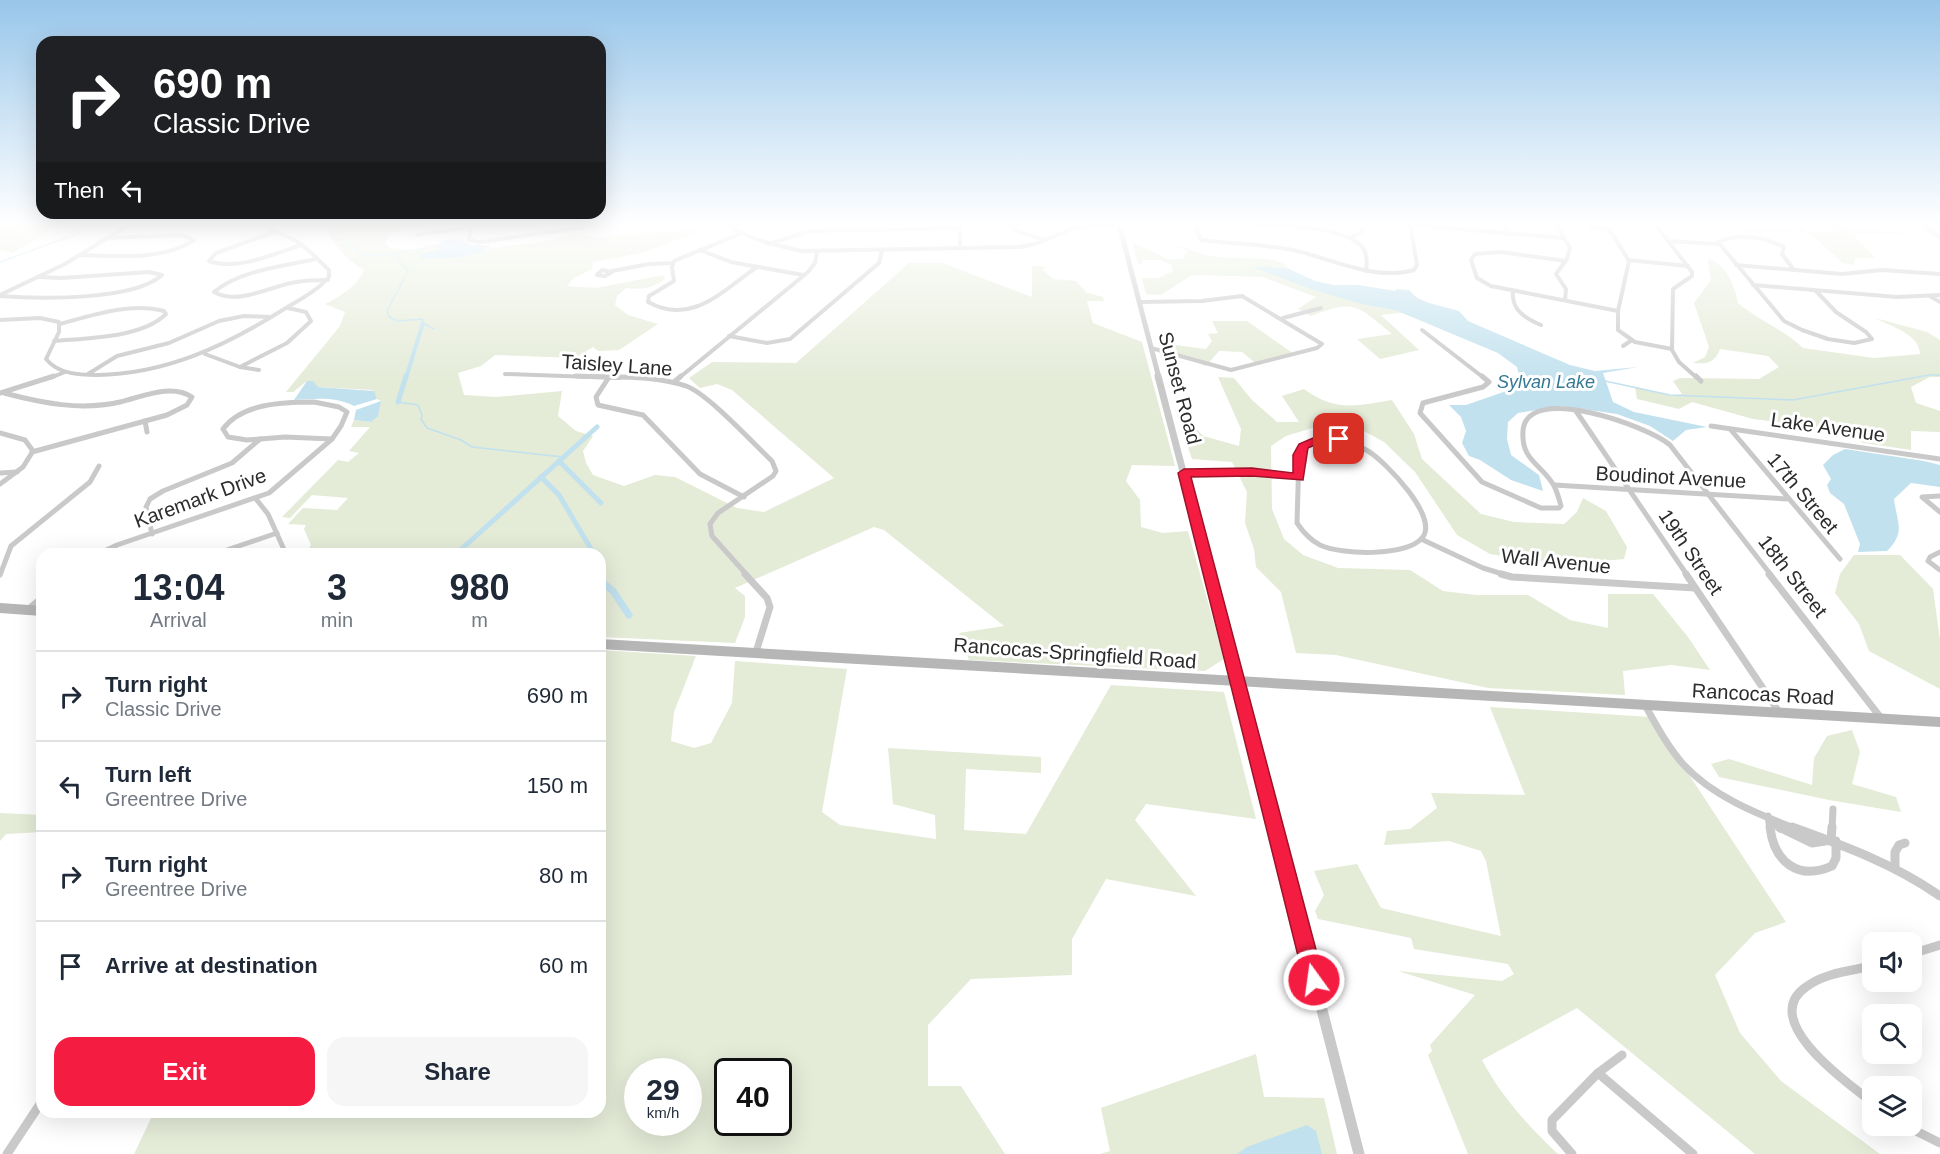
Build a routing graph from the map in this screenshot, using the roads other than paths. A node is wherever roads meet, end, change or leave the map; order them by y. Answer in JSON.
{"nodes":[{"id":1,"x":37,"y":278,"type":"edge"},
{"id":2,"x":159,"y":278,"type":"edge"},
{"id":3,"x":244,"y":278,"type":"edge"},
{"id":4,"x":674,"y":278,"type":"edge"},
{"id":5,"x":742,"y":278,"type":"edge"},
{"id":6,"x":801,"y":278,"type":"edge"},
{"id":7,"x":861,"y":278,"type":"edge"},
{"id":8,"x":1133,"y":278,"type":"edge"},
{"id":9,"x":1478,"y":278,"type":"edge"},
{"id":10,"x":1559,"y":278,"type":"edge"},
{"id":11,"x":1624,"y":278,"type":"edge"},
{"id":12,"x":1689,"y":278,"type":"edge"},
{"id":13,"x":1747,"y":278,"type":"edge"},
{"id":14,"x":328,"y":280,"type":"joint"},
{"id":15,"x":1753,"y":285,"type":"junction"},
{"id":16,"x":1514,"y":291,"type":"junction"},
{"id":17,"x":1816,"y":291,"type":"junction"},
{"id":18,"x":0,"y":295,"type":"edge"},
{"id":19,"x":1940,"y":295,"type":"edge"},
{"id":20,"x":1929,"y":296,"type":"junction"},
{"id":21,"x":1565,"y":300,"type":"junction"},
{"id":22,"x":1139,"y":302,"type":"junction"},
{"id":23,"x":1940,"y":302,"type":"edge"},
{"id":24,"x":286,"y":308,"type":"junction"},
{"id":25,"x":1321,"y":308,"type":"dead end"},
{"id":26,"x":1618,"y":310,"type":"junction"},
{"id":27,"x":271,"y":317,"type":"junction"},
{"id":28,"x":1283,"y":318,"type":"junction"},
{"id":29,"x":0,"y":320,"type":"edge"},
{"id":30,"x":60,"y":324,"type":"junction"},
{"id":31,"x":1541,"y":325,"type":"dead end"},
{"id":32,"x":1422,"y":330,"type":"dead end"},
{"id":33,"x":729,"y":336,"type":"junction"},
{"id":34,"x":1632,"y":340,"type":"junction"},
{"id":35,"x":54,"y":341,"type":"junction"},
{"id":36,"x":1623,"y":346,"type":"dead end"},
{"id":37,"x":1151,"y":348,"type":"junction"},
{"id":38,"x":1672,"y":349,"type":"junction"},
{"id":39,"x":204,"y":354,"type":"junction"},
{"id":40,"x":240,"y":366,"type":"junction"},
{"id":41,"x":259,"y":370,"type":"dead end"},
{"id":42,"x":66,"y":371,"type":"junction"},
{"id":43,"x":506,"y":374,"type":"dead end"},
{"id":44,"x":87,"y":375,"type":"junction"},
{"id":45,"x":609,"y":377,"type":"junction"},
{"id":46,"x":1701,"y":381,"type":"dead end"},
{"id":47,"x":674,"y":382,"type":"junction"},
{"id":48,"x":2,"y":393,"type":"edge"},
{"id":49,"x":1576,"y":411,"type":"junction"},
{"id":50,"x":145,"y":421,"type":"junction"},
{"id":51,"x":1711,"y":426,"type":"dead end"},
{"id":52,"x":1731,"y":430,"type":"junction"},
{"id":53,"x":147,"y":432,"type":"dead end"},
{"id":54,"x":0,"y":433,"type":"edge"},
{"id":55,"x":260,"y":439,"type":"junction"},
{"id":56,"x":333,"y":439,"type":"junction"},
{"id":57,"x":32,"y":452,"type":"junction"},
{"id":58,"x":1940,"y":459,"type":"edge"},
{"id":59,"x":99,"y":466,"type":"dead end"},
{"id":60,"x":17,"y":472,"type":"junction"},
{"id":61,"x":0,"y":473,"type":"edge"},
{"id":62,"x":1184,"y":473,"type":"junction"},
{"id":63,"x":1299,"y":477,"type":"junction"},
{"id":64,"x":0,"y":484,"type":"edge"},
{"id":65,"x":1554,"y":485,"type":"junction"},
{"id":66,"x":1629,"y":490,"type":"junction"},
{"id":67,"x":1708,"y":494,"type":"junction"},
{"id":68,"x":1940,"y":496,"type":"edge"},
{"id":69,"x":744,"y":497,"type":"junction"},
{"id":70,"x":256,"y":499,"type":"junction"},
{"id":71,"x":1787,"y":499,"type":"junction"},
{"id":72,"x":1940,"y":512,"type":"edge"},
{"id":73,"x":277,"y":533,"type":"junction"},
{"id":74,"x":152,"y":534,"type":"junction"},
{"id":75,"x":1421,"y":539,"type":"junction"},
{"id":76,"x":114,"y":548,"type":"edge"},
{"id":77,"x":233,"y":548,"type":"edge"},
{"id":78,"x":283,"y":548,"type":"edge"},
{"id":79,"x":1940,"y":552,"type":"edge"},
{"id":80,"x":1840,"y":559,"type":"dead end"},
{"id":81,"x":1940,"y":570,"type":"edge"},
{"id":82,"x":0,"y":575,"type":"edge"},
{"id":83,"x":1695,"y":588,"type":"junction"},
{"id":84,"x":36,"y":603,"type":"edge"},
{"id":85,"x":0,"y":608,"type":"edge"},
{"id":86,"x":28,"y":610,"type":"junction"},
{"id":87,"x":36,"y":610,"type":"edge"},
{"id":88,"x":606,"y":644,"type":"edge"},
{"id":89,"x":756,"y":652,"type":"junction"},
{"id":90,"x":1238,"y":682,"type":"junction"},
{"id":91,"x":1583,"y":701,"type":"joint"},
{"id":92,"x":1645,"y":705,"type":"junction"},
{"id":93,"x":1779,"y":712,"type":"junction"},
{"id":94,"x":1882,"y":719,"type":"junction"},
{"id":95,"x":1940,"y":722,"type":"edge"},
{"id":96,"x":1833,"y":809,"type":"dead end"},
{"id":97,"x":1768,"y":816,"type":"junction"},
{"id":98,"x":1833,"y":840,"type":"junction"},
{"id":99,"x":1905,"y":843,"type":"dead end"},
{"id":100,"x":1895,"y":866,"type":"junction"},
{"id":101,"x":1940,"y":896,"type":"edge"},
{"id":102,"x":1940,"y":945,"type":"edge"},
{"id":103,"x":1922,"y":951,"type":"edge"},
{"id":104,"x":1862,"y":969,"type":"edge"},
{"id":105,"x":1622,"y":1055,"type":"dead end"},
{"id":106,"x":1598,"y":1073,"type":"junction"},
{"id":107,"x":1862,"y":1094,"type":"edge"},
{"id":108,"x":36,"y":1110,"type":"edge"},
{"id":109,"x":1922,"y":1134,"type":"edge"},
{"id":110,"x":1940,"y":1143,"type":"edge"},
{"id":111,"x":7,"y":1154,"type":"edge"},
{"id":112,"x":1359,"y":1154,"type":"edge"},
{"id":113,"x":1572,"y":1154,"type":"edge"},
{"id":114,"x":1693,"y":1154,"type":"edge"}],
"edges":[{"from":1,"to":18,"type":"street"},
{"from":2,"to":18,"type":"street"},
{"from":3,"to":14,"type":"street"},
{"from":4,"to":5,"type":"street"},
{"from":6,"to":33,"type":"street"},
{"from":7,"to":33,"type":"street"},
{"from":8,"to":22,"type":"street","name":"Sunset Road"},
{"from":9,"to":16,"type":"street"},
{"from":10,"to":21,"type":"street"},
{"from":11,"to":26,"type":"street"},
{"from":12,"to":38,"type":"street"},
{"from":13,"to":15,"type":"street"},
{"from":14,"to":24,"type":"street"},
{"from":15,"to":17,"type":"street"},
{"from":15,"to":17,"type":"street"},
{"from":16,"to":21,"type":"street"},
{"from":16,"to":31,"type":"street"},
{"from":17,"to":20,"type":"street"},
{"from":19,"to":20,"type":"street"},
{"from":20,"to":23,"type":"street"},
{"from":21,"to":26,"type":"street"},
{"from":22,"to":28,"type":"street"},
{"from":22,"to":37,"type":"street","name":"Sunset Road"},
{"from":24,"to":27,"type":"street"},
{"from":24,"to":40,"type":"street"},
{"from":25,"to":28,"type":"street"},
{"from":26,"to":34,"type":"street"},
{"from":27,"to":39,"type":"street"},
{"from":27,"to":44,"type":"street"},
{"from":28,"to":37,"type":"street"},
{"from":29,"to":30,"type":"street"},
{"from":30,"to":35,"type":"street"},
{"from":30,"to":35,"type":"street"},
{"from":32,"to":65,"type":"street"},
{"from":33,"to":47,"type":"street"},
{"from":34,"to":36,"type":"street"},
{"from":34,"to":38,"type":"street"},
{"from":35,"to":42,"type":"street"},
{"from":37,"to":62,"type":"street","name":"Sunset Road"},
{"from":38,"to":46,"type":"street"},
{"from":39,"to":40,"type":"street"},
{"from":39,"to":44,"type":"street"},
{"from":40,"to":41,"type":"street"},
{"from":42,"to":44,"type":"street"},
{"from":42,"to":48,"type":"street"},
{"from":43,"to":45,"type":"street","name":"Taisley Lane"},
{"from":45,"to":47,"type":"street","name":"Taisley Lane"},
{"from":45,"to":69,"type":"street"},
{"from":47,"to":69,"type":"street","name":"Taisley Lane"},
{"from":48,"to":50,"type":"street"},
{"from":49,"to":65,"type":"street","name":"18th Street"},
{"from":49,"to":66,"type":"street","name":"19th Street"},
{"from":49,"to":67,"type":"street","name":"18th Street"},
{"from":50,"to":53,"type":"street"},
{"from":50,"to":57,"type":"street"},
{"from":51,"to":52,"type":"street","name":"Lake Avenue"},
{"from":52,"to":58,"type":"street","name":"Lake Avenue"},
{"from":52,"to":71,"type":"street","name":"17th Street"},
{"from":54,"to":57,"type":"street"},
{"from":55,"to":56,"type":"street","name":"Karemark Drive"},
{"from":55,"to":56,"type":"street","name":"Karemark Drive"},
{"from":55,"to":74,"type":"street"},
{"from":56,"to":70,"type":"street","name":"Karemark Drive"},
{"from":57,"to":60,"type":"street"},
{"from":59,"to":82,"type":"street"},
{"from":60,"to":61,"type":"street"},
{"from":60,"to":64,"type":"street"},
{"from":62,"to":63,"type":"street"},
{"from":62,"to":90,"type":"street","name":"Sunset Road"},
{"from":63,"to":75,"type":"street"},
{"from":63,"to":75,"type":"street"},
{"from":65,"to":66,"type":"street","name":"Boudinot Avenue"},
{"from":66,"to":67,"type":"street","name":"Boudinot Avenue"},
{"from":66,"to":83,"type":"street","name":"19th Street"},
{"from":67,"to":71,"type":"street","name":"Boudinot Avenue"},
{"from":67,"to":94,"type":"street","name":"18th Street"},
{"from":68,"to":72,"type":"street"},
{"from":69,"to":89,"type":"street","name":"Taisley Lane"},
{"from":70,"to":73,"type":"street"},
{"from":70,"to":74,"type":"street","name":"Karemark Drive"},
{"from":71,"to":80,"type":"street","name":"17th Street"},
{"from":73,"to":77,"type":"street"},
{"from":73,"to":78,"type":"street"},
{"from":74,"to":76,"type":"street","name":"Karemark Drive"},
{"from":75,"to":83,"type":"street","name":"Wall Avenue"},
{"from":79,"to":81,"type":"street"},
{"from":83,"to":93,"type":"street","name":"19th Street"},
{"from":84,"to":86,"type":"street"},
{"from":85,"to":86,"type":"main road"},
{"from":86,"to":87,"type":"main road"},
{"from":88,"to":89,"type":"main road","name":"Rancocas-Springfield Road"},
{"from":89,"to":90,"type":"main road","name":"Rancocas-Springfield Road"},
{"from":90,"to":91,"type":"main road","name":"Rancocas-Springfield Road"},
{"from":90,"to":112,"type":"street","name":"Sunset Road"},
{"from":91,"to":92,"type":"main road","name":"Rancocas Road"},
{"from":92,"to":93,"type":"main road","name":"Rancocas Road"},
{"from":92,"to":97,"type":"street"},
{"from":93,"to":94,"type":"main road","name":"Rancocas Road"},
{"from":94,"to":95,"type":"main road","name":"Rancocas Road"},
{"from":96,"to":98,"type":"street"},
{"from":97,"to":98,"type":"street"},
{"from":97,"to":98,"type":"street"},
{"from":98,"to":100,"type":"street"},
{"from":99,"to":100,"type":"street"},
{"from":100,"to":101,"type":"street"},
{"from":102,"to":103,"type":"street"},
{"from":104,"to":107,"type":"street"},
{"from":105,"to":106,"type":"street"},
{"from":106,"to":113,"type":"street"},
{"from":106,"to":114,"type":"street"},
{"from":108,"to":111,"type":"street"},
{"from":109,"to":110,"type":"street"}]}
